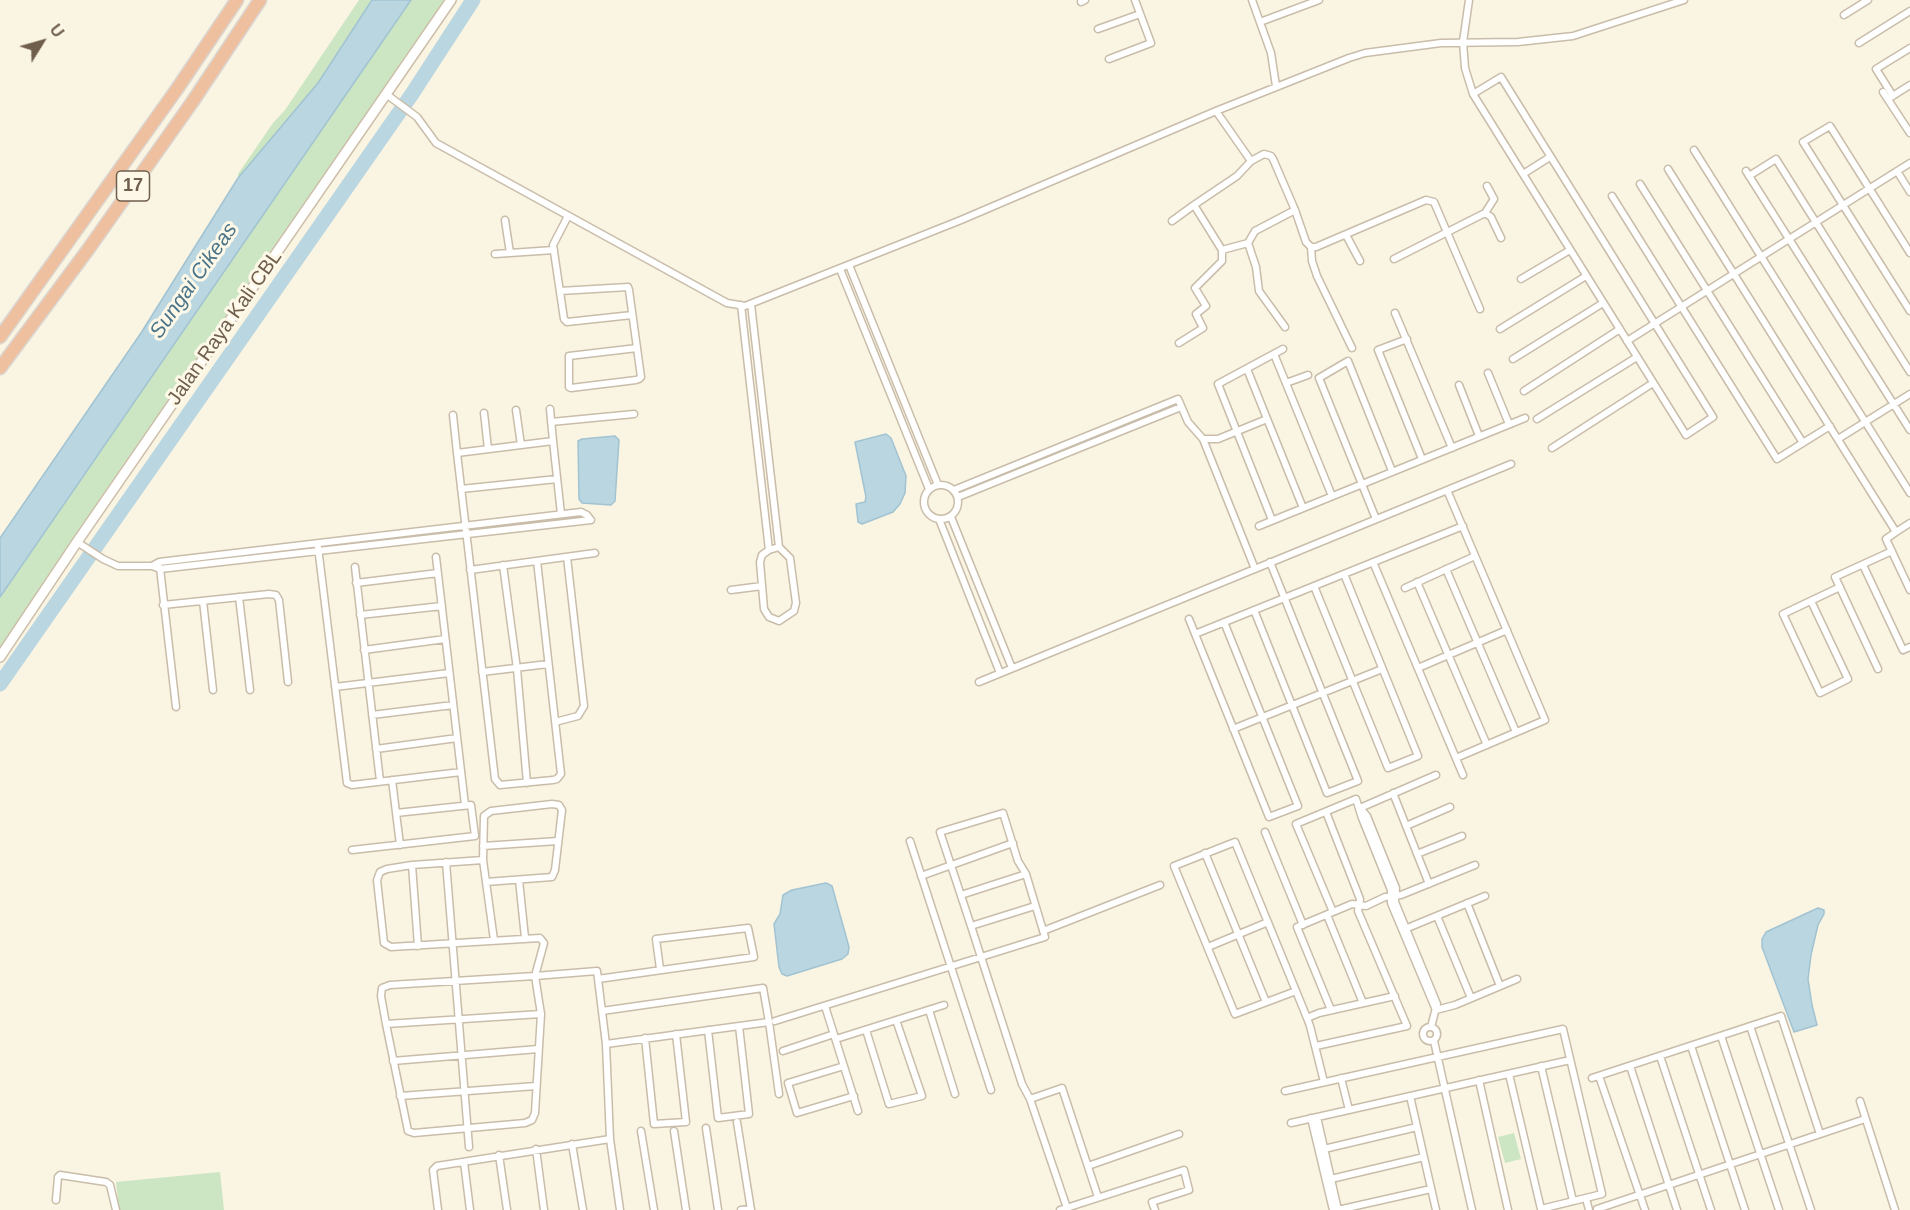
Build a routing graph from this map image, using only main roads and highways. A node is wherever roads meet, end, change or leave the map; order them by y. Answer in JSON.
{"nodes":[{"id":1,"x":237,"y":0,"type":"edge"},
{"id":2,"x":260,"y":0,"type":"edge"},
{"id":3,"x":451,"y":0,"type":"edge"},
{"id":4,"x":0,"y":337,"type":"edge"},
{"id":5,"x":0,"y":368,"type":"edge"},
{"id":6,"x":0,"y":657,"type":"edge"}],
"edges":[{"from":1,"to":4,"type":"highway","number":"17"},
{"from":2,"to":5,"type":"highway","number":"17"},
{"from":3,"to":6,"type":"main road","name":"Jalan Raya Kali CBL"}]}
